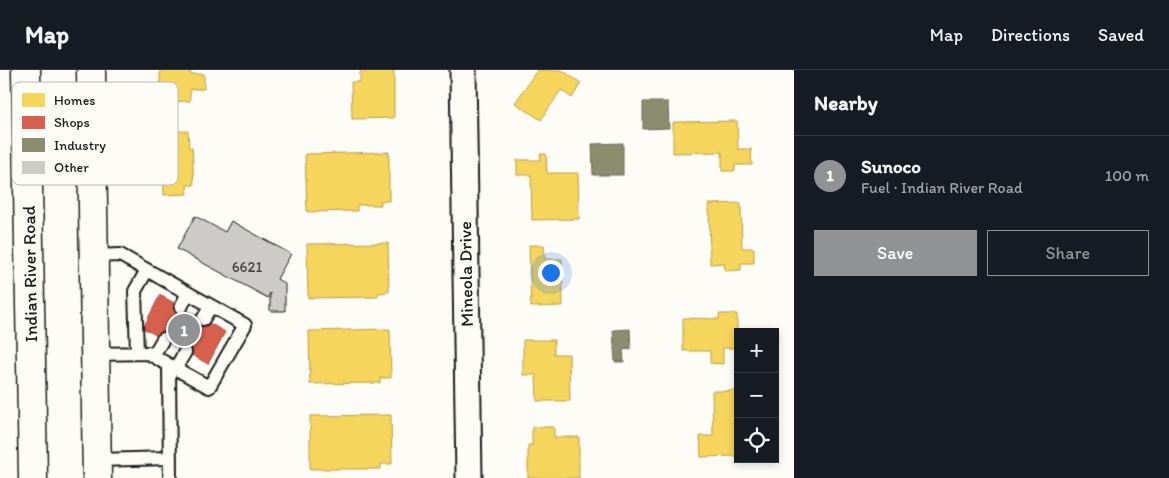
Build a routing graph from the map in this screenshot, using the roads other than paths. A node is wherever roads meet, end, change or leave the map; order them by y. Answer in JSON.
{"nodes":[{"id":1,"x":463,"y":70,"type":"edge"},
{"id":2,"x":28,"y":185,"type":"edge"},
{"id":3,"x":93,"y":185,"type":"edge"},
{"id":4,"x":94,"y":256,"type":"junction"},
{"id":5,"x":147,"y":270,"type":"junction"},
{"id":6,"x":188,"y":293,"type":"junction"},
{"id":7,"x":211,"y":306,"type":"junction"},
{"id":8,"x":181,"y":307,"type":"dead end"},
{"id":9,"x":203,"y":319,"type":"dead end"},
{"id":10,"x":163,"y":339,"type":"dead end"},
{"id":11,"x":185,"y":352,"type":"dead end"},
{"id":12,"x":137,"y":353,"type":"junction"},
{"id":13,"x":95,"y":354,"type":"junction"},
{"id":14,"x":153,"y":356,"type":"junction"},
{"id":15,"x":172,"y":367,"type":"junction"},
{"id":16,"x":170,"y":458,"type":"junction"},
{"id":17,"x":97,"y":469,"type":"edge"},
{"id":18,"x":33,"y":478,"type":"edge"},
{"id":19,"x":170,"y":478,"type":"edge"},
{"id":20,"x":469,"y":478,"type":"edge"}],
"edges":[{"from":1,"to":20,"type":"street","name":"Mineola Drive"},
{"from":2,"to":18,"type":"main road","name":"Indian River Road"},
{"from":3,"to":4,"type":"main road"},
{"from":4,"to":5,"type":"lane"},
{"from":4,"to":13,"type":"main road"},
{"from":5,"to":6,"type":"lane"},
{"from":5,"to":12,"type":"lane"},
{"from":6,"to":7,"type":"lane"},
{"from":6,"to":8,"type":"lane"},
{"from":7,"to":9,"type":"lane"},
{"from":7,"to":15,"type":"lane"},
{"from":10,"to":14,"type":"lane"},
{"from":11,"to":15,"type":"lane"},
{"from":12,"to":13,"type":"lane"},
{"from":12,"to":14,"type":"lane"},
{"from":13,"to":17,"type":"main road"},
{"from":14,"to":15,"type":"lane"},
{"from":15,"to":16,"type":"lane"},
{"from":16,"to":17,"type":"lane"},
{"from":16,"to":19,"type":"lane"}]}
